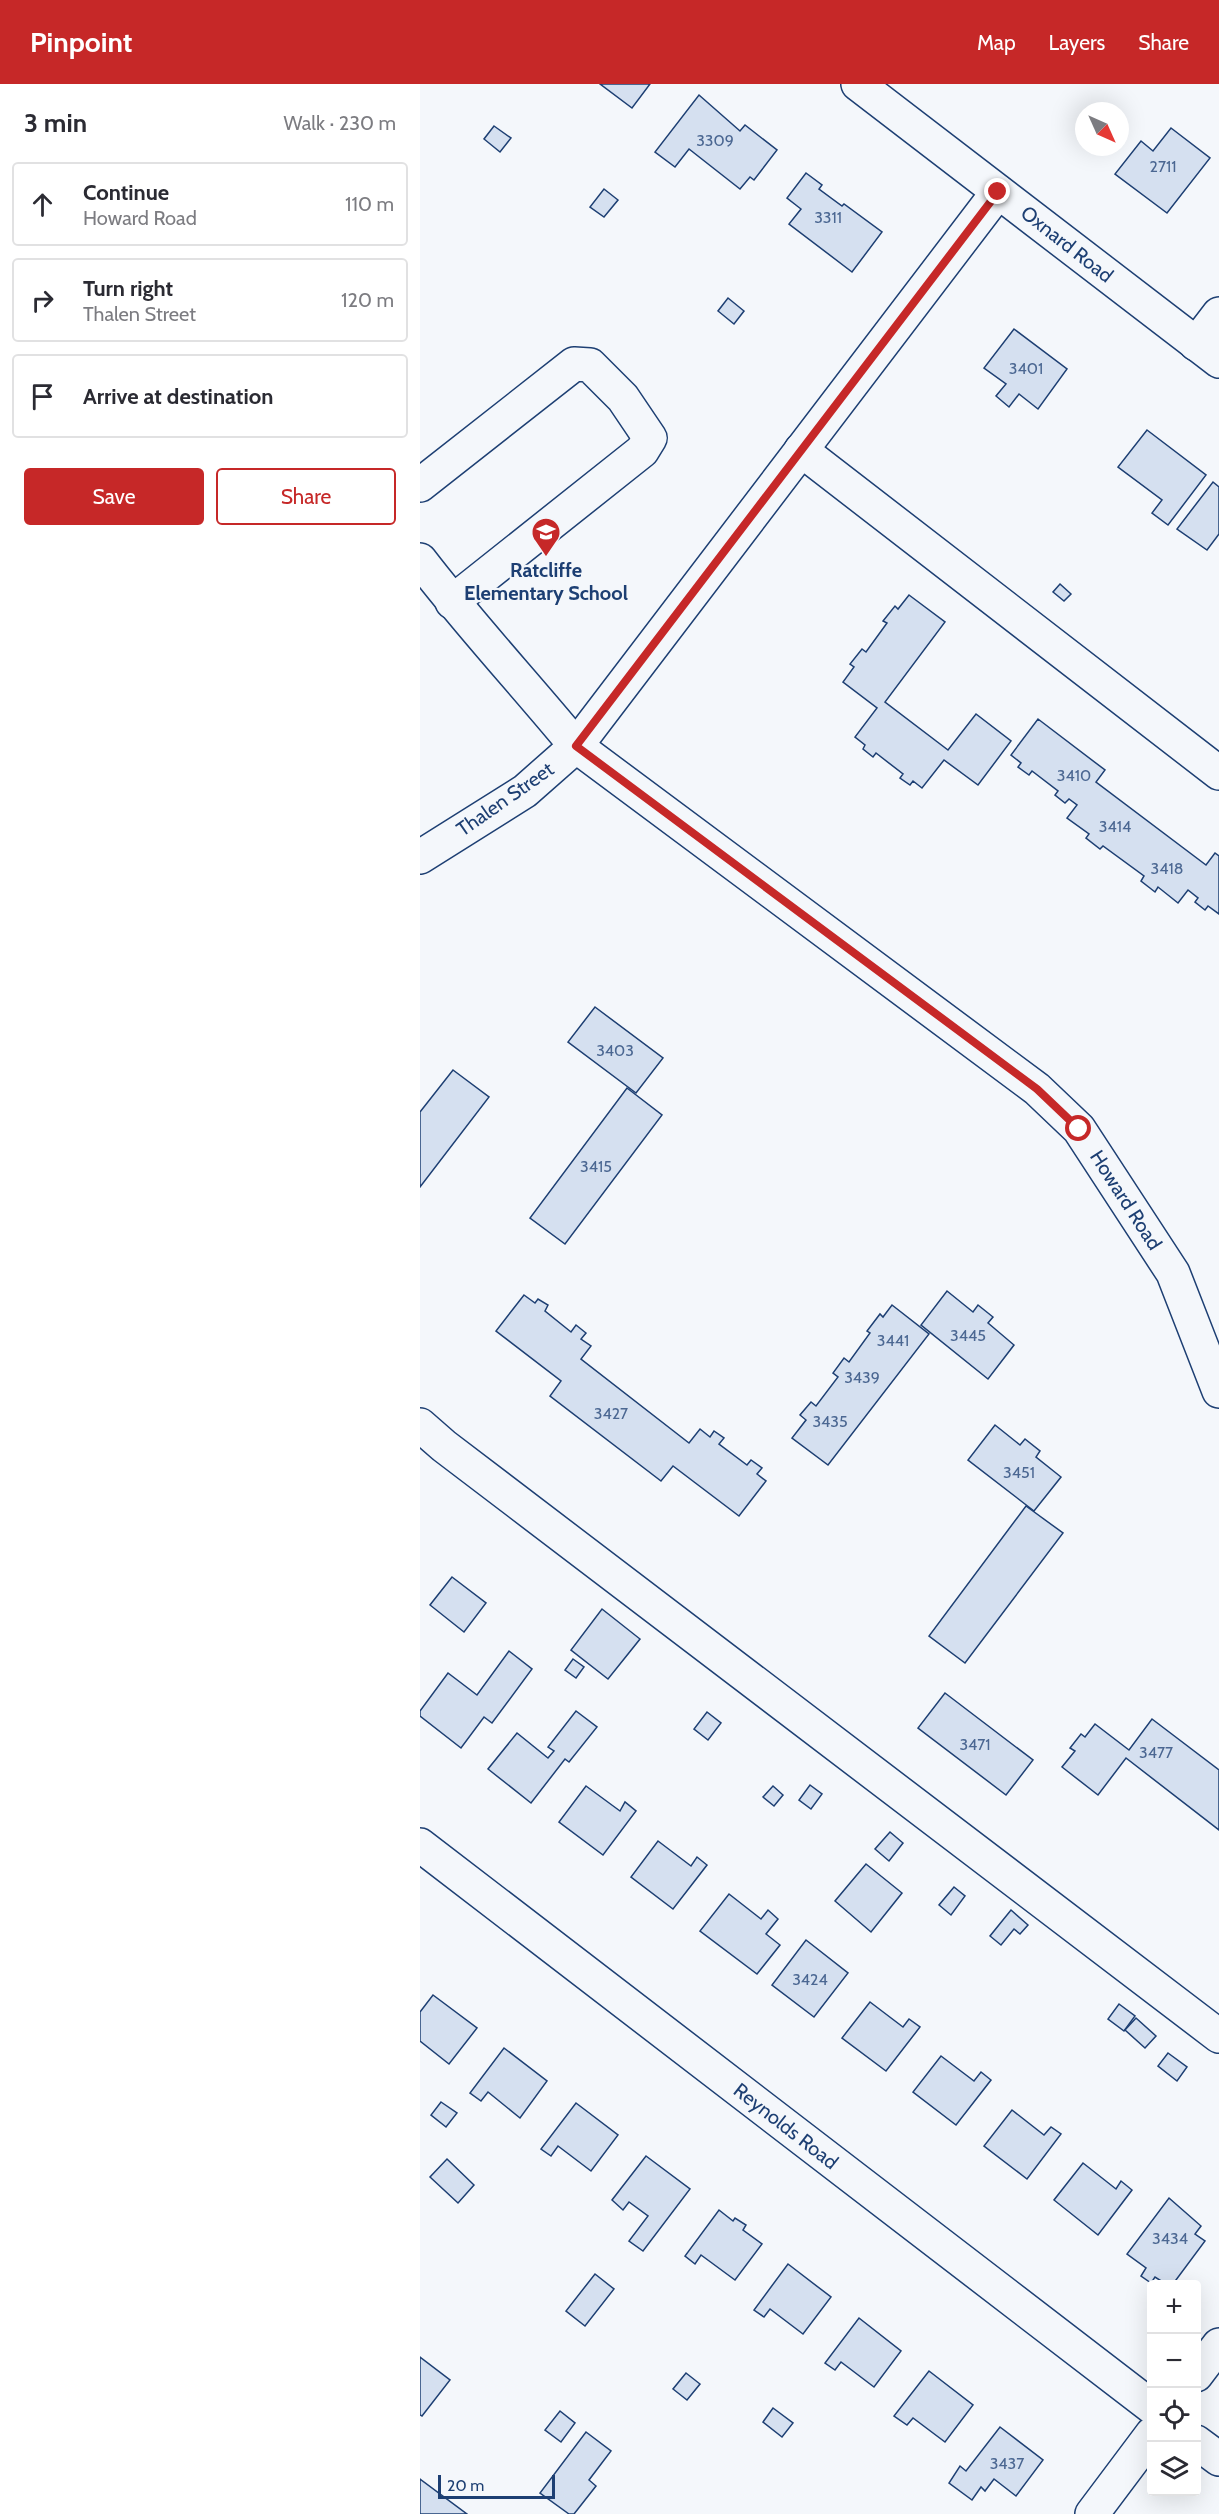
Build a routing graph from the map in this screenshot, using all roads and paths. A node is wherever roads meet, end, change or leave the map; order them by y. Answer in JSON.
{"nodes":[{"id":1,"x":858,"y":84,"type":"edge"},
{"id":2,"x":998,"y":192,"type":"junction"},
{"id":3,"x":1219,"y":314,"type":"edge"},
{"id":4,"x":1208,"y":352,"type":"edge"},
{"id":5,"x":801,"y":450,"type":"junction"},
{"id":6,"x":420,"y":484,"type":"edge"},
{"id":7,"x":420,"y":560,"type":"edge"},
{"id":8,"x":452,"y":602,"type":"junction"},
{"id":9,"x":576,"y":746,"type":"junction"},
{"id":10,"x":1219,"y":773,"type":"edge"},
{"id":11,"x":420,"y":857,"type":"edge"},
{"id":12,"x":1219,"y":1391,"type":"edge"},
{"id":13,"x":420,"y":1425,"type":"edge"},
{"id":14,"x":420,"y":1845,"type":"edge"},
{"id":15,"x":1219,"y":2036,"type":"edge"},
{"id":16,"x":1219,"y":2345,"type":"edge"},
{"id":17,"x":1201,"y":2370,"type":"edge"},
{"id":18,"x":1147,"y":2403,"type":"edge"},
{"id":19,"x":1147,"y":2441,"type":"edge"},
{"id":20,"x":1201,"y":2445,"type":"edge"},
{"id":21,"x":1219,"y":2459,"type":"edge"},
{"id":22,"x":1092,"y":2514,"type":"edge"}],
"edges":[{"from":1,"to":2,"type":"street","name":"Oxnard Road"},
{"from":2,"to":4,"type":"street","name":"Oxnard Road"},
{"from":2,"to":5,"type":"street","name":"Thalen Street"},
{"from":3,"to":4,"type":"street"},
{"from":5,"to":9,"type":"street","name":"Thalen Street"},
{"from":5,"to":10,"type":"street"},
{"from":6,"to":8,"type":"street"},
{"from":7,"to":8,"type":"street","name":"Howard Road"},
{"from":8,"to":9,"type":"street","name":"Howard Road"},
{"from":9,"to":11,"type":"street","name":"Thalen Street"},
{"from":9,"to":12,"type":"street","name":"Howard Road"},
{"from":13,"to":15,"type":"street"},
{"from":14,"to":18,"type":"street","name":"Reynolds Road"},
{"from":16,"to":17,"type":"street"},
{"from":19,"to":22,"type":"street"},
{"from":20,"to":21,"type":"street"}]}
